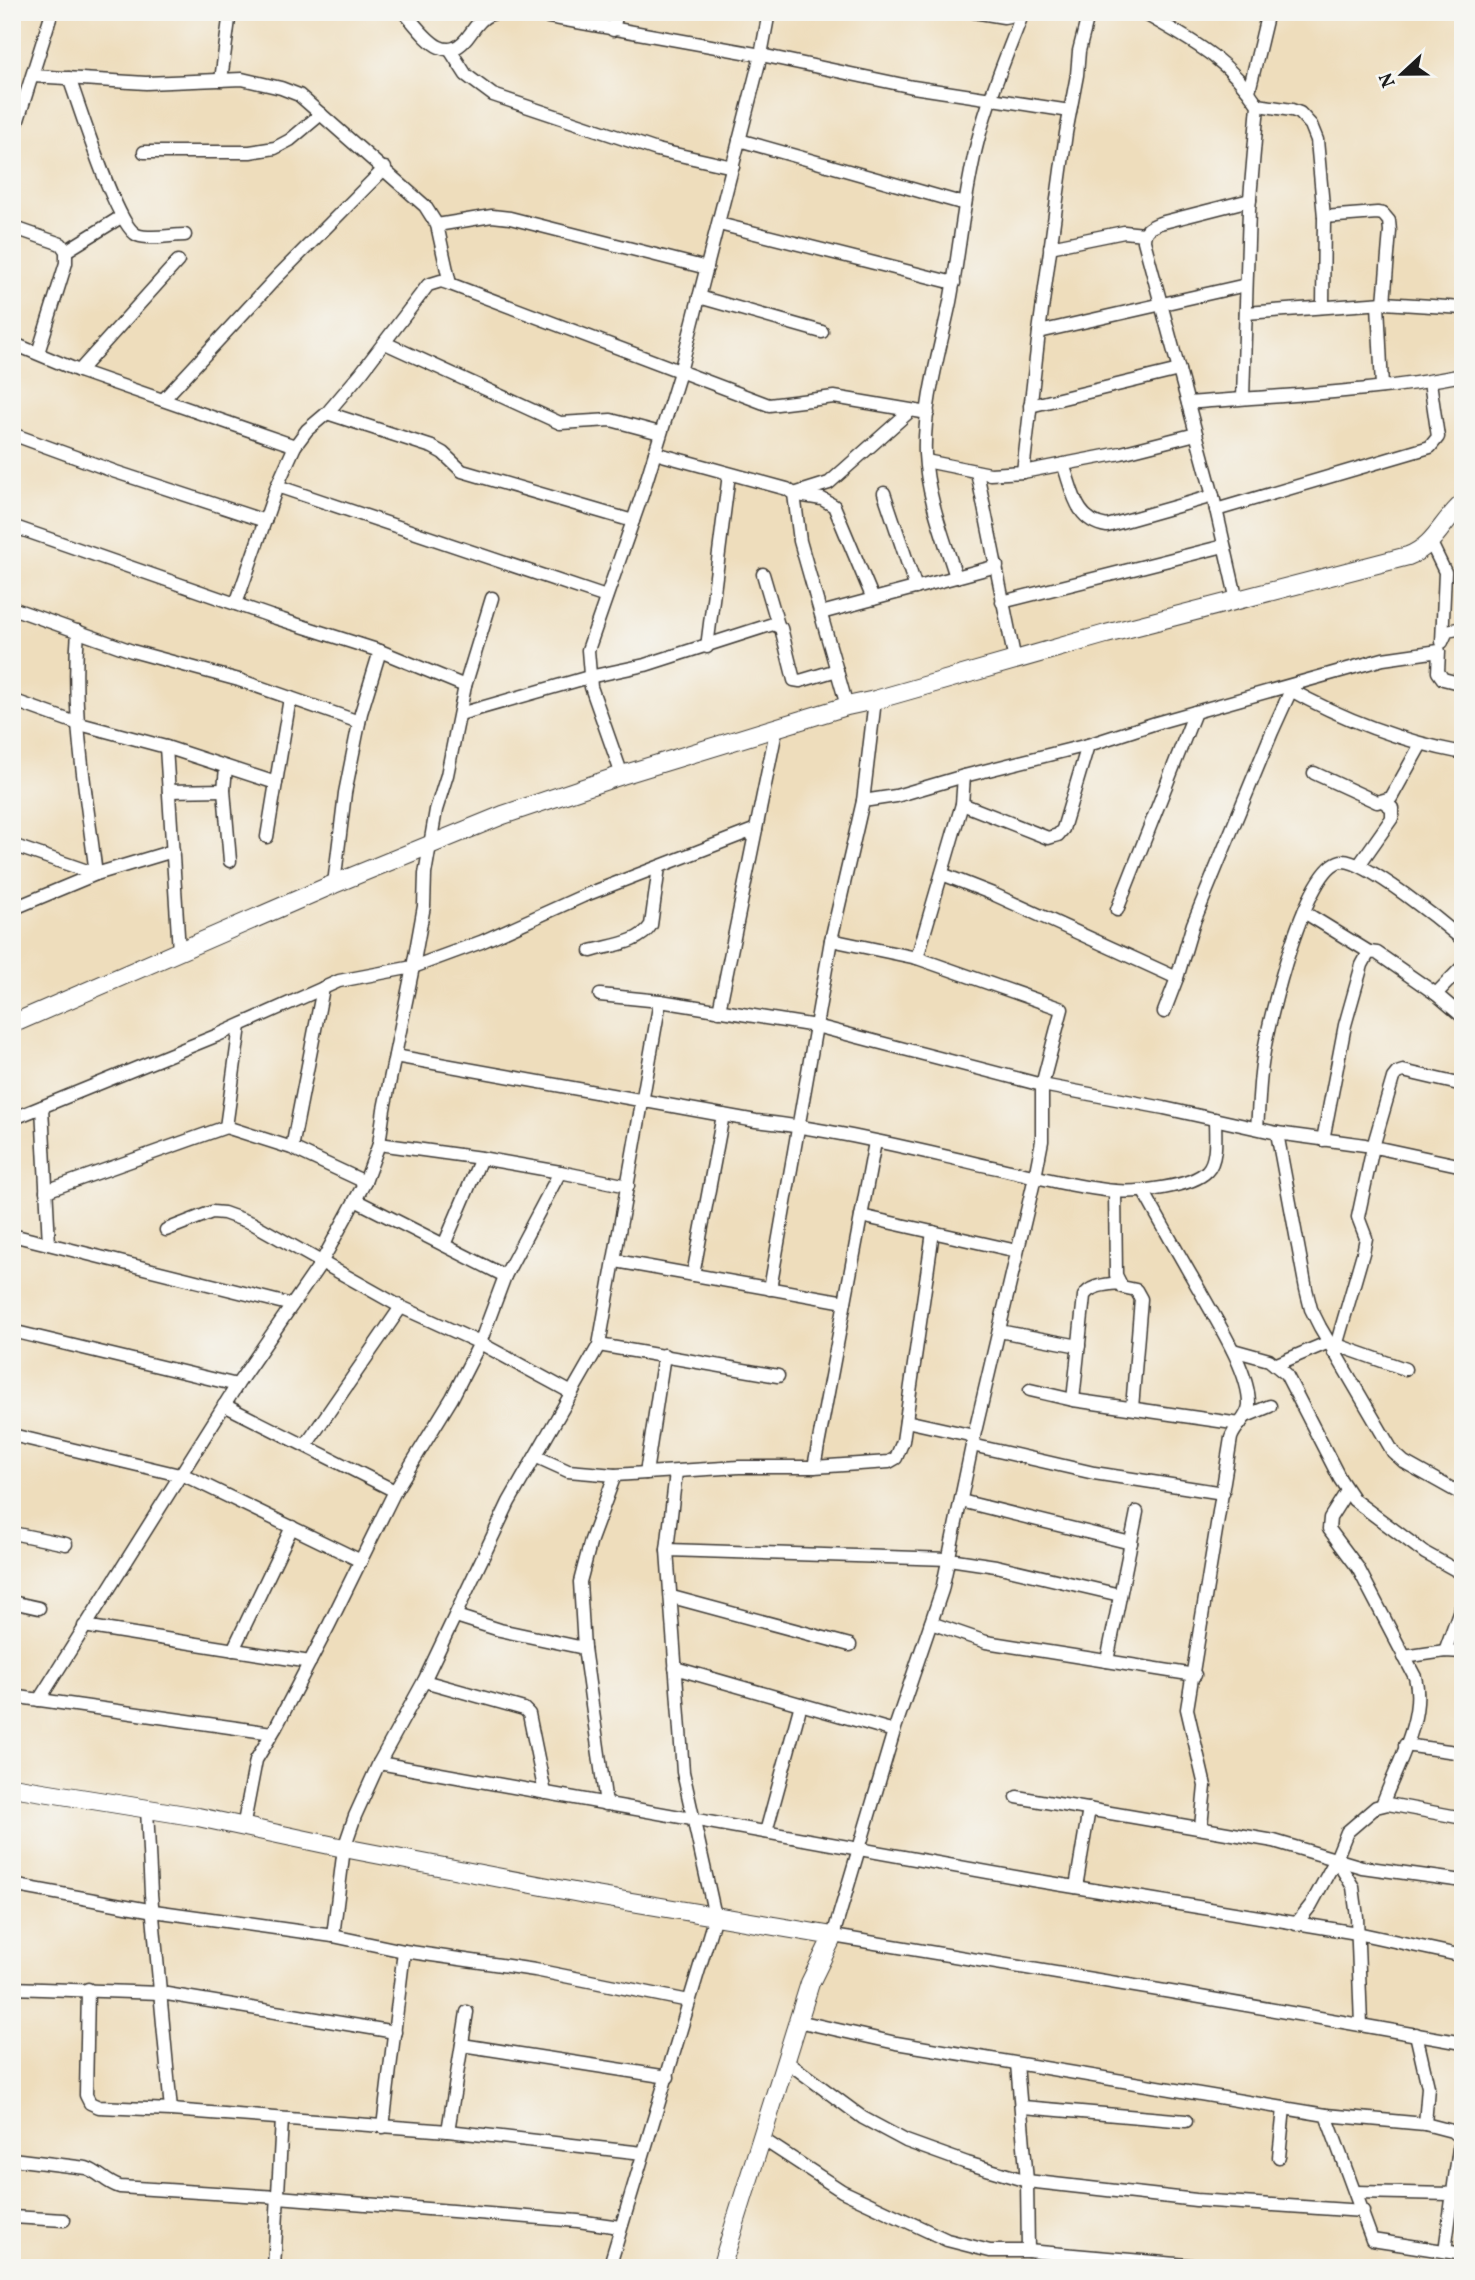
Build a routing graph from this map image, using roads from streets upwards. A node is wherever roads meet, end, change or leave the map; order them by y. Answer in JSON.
{"nodes":[{"id":1,"x":52,"y":12,"type":"edge"},
{"id":2,"x":230,"y":12,"type":"edge"},
{"id":3,"x":404,"y":12,"type":"edge"},
{"id":4,"x":617,"y":12,"type":"edge"},
{"id":5,"x":769,"y":12,"type":"edge"},
{"id":6,"x":974,"y":12,"type":"edge"},
{"id":7,"x":1089,"y":12,"type":"edge"},
{"id":8,"x":1142,"y":12,"type":"edge"},
{"id":9,"x":1268,"y":12,"type":"edge"},
{"id":10,"x":1026,"y":14,"type":"edge"},
{"id":11,"x":613,"y":30,"type":"junction"},
{"id":12,"x":450,"y":50,"type":"junction"},
{"id":13,"x":761,"y":55,"type":"junction"},
{"id":14,"x":33,"y":76,"type":"junction"},
{"id":15,"x":69,"y":78,"type":"junction"},
{"id":16,"x":221,"y":80,"type":"junction"},
{"id":17,"x":1249,"y":91,"type":"junction"},
{"id":18,"x":990,"y":99,"type":"junction"},
{"id":19,"x":1258,"y":106,"type":"junction"},
{"id":20,"x":1070,"y":111,"type":"junction"},
{"id":21,"x":321,"y":114,"type":"junction"},
{"id":22,"x":12,"y":139,"type":"edge"},
{"id":23,"x":739,"y":140,"type":"junction"},
{"id":24,"x":144,"y":152,"type":"dead end"},
{"id":25,"x":733,"y":167,"type":"junction"},
{"id":26,"x":385,"y":168,"type":"junction"},
{"id":27,"x":1250,"y":200,"type":"junction"},
{"id":28,"x":965,"y":204,"type":"junction"},
{"id":29,"x":121,"y":217,"type":"junction"},
{"id":30,"x":1324,"y":217,"type":"junction"},
{"id":31,"x":719,"y":224,"type":"junction"},
{"id":32,"x":437,"y":225,"type":"junction"},
{"id":33,"x":12,"y":227,"type":"edge"},
{"id":34,"x":185,"y":234,"type":"dead end"},
{"id":35,"x":1144,"y":234,"type":"junction"},
{"id":36,"x":1050,"y":247,"type":"junction"},
{"id":37,"x":66,"y":251,"type":"junction"},
{"id":38,"x":178,"y":261,"type":"dead end"},
{"id":39,"x":707,"y":268,"type":"junction"},
{"id":40,"x":954,"y":283,"type":"junction"},
{"id":41,"x":450,"y":284,"type":"junction"},
{"id":42,"x":1247,"y":285,"type":"junction"},
{"id":43,"x":699,"y":297,"type":"junction"},
{"id":44,"x":1161,"y":304,"type":"junction"},
{"id":45,"x":1381,"y":304,"type":"junction"},
{"id":46,"x":1323,"y":307,"type":"junction"},
{"id":47,"x":1463,"y":307,"type":"edge"},
{"id":48,"x":1246,"y":313,"type":"junction"},
{"id":49,"x":822,"y":332,"type":"dead end"},
{"id":50,"x":1038,"y":332,"type":"junction"},
{"id":51,"x":12,"y":343,"type":"edge"},
{"id":52,"x":385,"y":343,"type":"junction"},
{"id":53,"x":38,"y":353,"type":"junction"},
{"id":54,"x":1179,"y":370,"type":"junction"},
{"id":55,"x":79,"y":371,"type":"junction"},
{"id":56,"x":680,"y":372,"type":"junction"},
{"id":57,"x":1463,"y":375,"type":"edge"},
{"id":58,"x":1430,"y":382,"type":"junction"},
{"id":59,"x":1382,"y":387,"type":"junction"},
{"id":60,"x":1243,"y":398,"type":"junction"},
{"id":61,"x":163,"y":400,"type":"junction"},
{"id":62,"x":1188,"y":403,"type":"junction"},
{"id":63,"x":1030,"y":406,"type":"junction"},
{"id":64,"x":910,"y":411,"type":"junction"},
{"id":65,"x":327,"y":413,"type":"junction"},
{"id":66,"x":928,"y":413,"type":"junction"},
{"id":67,"x":12,"y":433,"type":"edge"},
{"id":68,"x":660,"y":433,"type":"junction"},
{"id":69,"x":1196,"y":434,"type":"junction"},
{"id":70,"x":295,"y":446,"type":"junction"},
{"id":71,"x":654,"y":453,"type":"junction"},
{"id":72,"x":926,"y":461,"type":"junction"},
{"id":73,"x":1063,"y":464,"type":"junction"},
{"id":74,"x":977,"y":472,"type":"junction"},
{"id":75,"x":1023,"y":472,"type":"junction"},
{"id":76,"x":729,"y":474,"type":"junction"},
{"id":77,"x":278,"y":485,"type":"junction"},
{"id":78,"x":884,"y":493,"type":"dead end"},
{"id":79,"x":794,"y":494,"type":"junction"},
{"id":80,"x":1213,"y":496,"type":"junction"},
{"id":81,"x":1216,"y":510,"type":"junction"},
{"id":82,"x":1460,"y":510,"type":"edge"},
{"id":83,"x":265,"y":521,"type":"junction"},
{"id":84,"x":633,"y":521,"type":"junction"},
{"id":85,"x":12,"y":526,"type":"edge"},
{"id":86,"x":1431,"y":542,"type":"junction"},
{"id":87,"x":1224,"y":546,"type":"junction"},
{"id":88,"x":997,"y":566,"type":"junction"},
{"id":89,"x":763,"y":573,"type":"dead end"},
{"id":90,"x":956,"y":577,"type":"junction"},
{"id":91,"x":916,"y":588,"type":"junction"},
{"id":92,"x":606,"y":597,"type":"junction"},
{"id":93,"x":492,"y":598,"type":"dead end"},
{"id":94,"x":873,"y":599,"type":"junction"},
{"id":95,"x":1237,"y":601,"type":"junction"},
{"id":96,"x":1002,"y":602,"type":"junction"},
{"id":97,"x":236,"y":604,"type":"junction"},
{"id":98,"x":12,"y":608,"type":"edge"},
{"id":99,"x":821,"y":613,"type":"junction"},
{"id":100,"x":778,"y":625,"type":"junction"},
{"id":101,"x":1463,"y":628,"type":"edge"},
{"id":102,"x":78,"y":631,"type":"junction"},
{"id":103,"x":1442,"y":642,"type":"junction"},
{"id":104,"x":706,"y":647,"type":"junction"},
{"id":105,"x":380,"y":651,"type":"junction"},
{"id":106,"x":1421,"y":653,"type":"junction"},
{"id":107,"x":1015,"y":661,"type":"junction"},
{"id":108,"x":837,"y":670,"type":"junction"},
{"id":109,"x":589,"y":677,"type":"junction"},
{"id":110,"x":1463,"y":684,"type":"edge"},
{"id":111,"x":465,"y":686,"type":"junction"},
{"id":112,"x":1288,"y":689,"type":"junction"},
{"id":113,"x":290,"y":698,"type":"junction"},
{"id":114,"x":12,"y":700,"type":"edge"},
{"id":115,"x":875,"y":700,"type":"junction"},
{"id":116,"x":847,"y":706,"type":"junction"},
{"id":117,"x":1195,"y":712,"type":"junction"},
{"id":118,"x":460,"y":713,"type":"junction"},
{"id":119,"x":359,"y":722,"type":"junction"},
{"id":120,"x":76,"y":723,"type":"junction"},
{"id":121,"x":777,"y":726,"type":"junction"},
{"id":122,"x":1421,"y":744,"type":"junction"},
{"id":123,"x":1088,"y":745,"type":"junction"},
{"id":124,"x":166,"y":747,"type":"junction"},
{"id":125,"x":1463,"y":753,"type":"edge"},
{"id":126,"x":226,"y":767,"type":"junction"},
{"id":127,"x":1314,"y":773,"type":"dead end"},
{"id":128,"x":622,"y":775,"type":"junction"},
{"id":129,"x":964,"y":775,"type":"junction"},
{"id":130,"x":276,"y":783,"type":"junction"},
{"id":131,"x":224,"y":790,"type":"junction"},
{"id":132,"x":169,"y":791,"type":"junction"},
{"id":133,"x":863,"y":801,"type":"junction"},
{"id":134,"x":1384,"y":802,"type":"junction"},
{"id":135,"x":962,"y":804,"type":"junction"},
{"id":136,"x":756,"y":829,"type":"junction"},
{"id":137,"x":267,"y":836,"type":"dead end"},
{"id":138,"x":432,"y":844,"type":"junction"},
{"id":139,"x":14,"y":848,"type":"edge"},
{"id":140,"x":173,"y":850,"type":"junction"},
{"id":141,"x":230,"y":861,"type":"dead end"},
{"id":142,"x":1359,"y":865,"type":"junction"},
{"id":143,"x":659,"y":867,"type":"junction"},
{"id":144,"x":96,"y":874,"type":"junction"},
{"id":145,"x":942,"y":874,"type":"junction"},
{"id":146,"x":334,"y":884,"type":"junction"},
{"id":147,"x":12,"y":909,"type":"edge"},
{"id":148,"x":1117,"y":910,"type":"dead end"},
{"id":149,"x":1304,"y":912,"type":"junction"},
{"id":150,"x":831,"y":940,"type":"junction"},
{"id":151,"x":1463,"y":940,"type":"edge"},
{"id":152,"x":179,"y":951,"type":"junction"},
{"id":153,"x":591,"y":951,"type":"dead end"},
{"id":154,"x":1369,"y":953,"type":"junction"},
{"id":155,"x":917,"y":958,"type":"junction"},
{"id":156,"x":1463,"y":966,"type":"edge"},
{"id":157,"x":414,"y":967,"type":"junction"},
{"id":158,"x":1177,"y":978,"type":"junction"},
{"id":159,"x":323,"y":988,"type":"junction"},
{"id":160,"x":1436,"y":994,"type":"junction"},
{"id":161,"x":600,"y":995,"type":"dead end"},
{"id":162,"x":660,"y":1001,"type":"junction"},
{"id":163,"x":719,"y":1011,"type":"junction"},
{"id":164,"x":1164,"y":1012,"type":"dead end"},
{"id":165,"x":1463,"y":1017,"type":"edge"},
{"id":166,"x":12,"y":1024,"type":"edge"},
{"id":167,"x":240,"y":1026,"type":"junction"},
{"id":168,"x":816,"y":1026,"type":"junction"},
{"id":169,"x":396,"y":1056,"type":"junction"},
{"id":170,"x":1463,"y":1071,"type":"edge"},
{"id":171,"x":1460,"y":1084,"type":"edge"},
{"id":172,"x":1042,"y":1085,"type":"junction"},
{"id":173,"x":641,"y":1100,"type":"junction"},
{"id":174,"x":42,"y":1107,"type":"junction"},
{"id":175,"x":723,"y":1115,"type":"junction"},
{"id":176,"x":12,"y":1119,"type":"edge"},
{"id":177,"x":1216,"y":1119,"type":"junction"},
{"id":178,"x":800,"y":1126,"type":"junction"},
{"id":179,"x":226,"y":1128,"type":"junction"},
{"id":180,"x":1257,"y":1128,"type":"junction"},
{"id":181,"x":1277,"y":1133,"type":"junction"},
{"id":182,"x":1323,"y":1140,"type":"junction"},
{"id":183,"x":875,"y":1142,"type":"junction"},
{"id":184,"x":379,"y":1144,"type":"junction"},
{"id":185,"x":292,"y":1147,"type":"junction"},
{"id":186,"x":1373,"y":1147,"type":"junction"},
{"id":187,"x":481,"y":1158,"type":"junction"},
{"id":188,"x":1463,"y":1166,"type":"edge"},
{"id":189,"x":561,"y":1172,"type":"junction"},
{"id":190,"x":1035,"y":1177,"type":"junction"},
{"id":191,"x":365,"y":1182,"type":"junction"},
{"id":192,"x":628,"y":1186,"type":"junction"},
{"id":193,"x":46,"y":1191,"type":"junction"},
{"id":194,"x":1115,"y":1191,"type":"junction"},
{"id":195,"x":1144,"y":1192,"type":"junction"},
{"id":196,"x":357,"y":1201,"type":"junction"},
{"id":197,"x":861,"y":1216,"type":"junction"},
{"id":198,"x":166,"y":1230,"type":"dead end"},
{"id":199,"x":933,"y":1232,"type":"junction"},
{"id":200,"x":12,"y":1235,"type":"edge"},
{"id":201,"x":49,"y":1244,"type":"junction"},
{"id":202,"x":444,"y":1245,"type":"junction"},
{"id":203,"x":1017,"y":1251,"type":"junction"},
{"id":204,"x":615,"y":1261,"type":"junction"},
{"id":205,"x":321,"y":1263,"type":"junction"},
{"id":206,"x":693,"y":1275,"type":"junction"},
{"id":207,"x":505,"y":1276,"type":"junction"},
{"id":208,"x":1118,"y":1283,"type":"junction"},
{"id":209,"x":770,"y":1289,"type":"junction"},
{"id":210,"x":845,"y":1302,"type":"junction"},
{"id":211,"x":292,"y":1305,"type":"junction"},
{"id":212,"x":401,"y":1307,"type":"junction"},
{"id":213,"x":12,"y":1331,"type":"edge"},
{"id":214,"x":999,"y":1331,"type":"junction"},
{"id":215,"x":480,"y":1343,"type":"junction"},
{"id":216,"x":599,"y":1345,"type":"junction"},
{"id":217,"x":1079,"y":1346,"type":"junction"},
{"id":218,"x":1333,"y":1347,"type":"junction"},
{"id":219,"x":1233,"y":1350,"type":"junction"},
{"id":220,"x":664,"y":1355,"type":"junction"},
{"id":221,"x":1277,"y":1364,"type":"junction"},
{"id":222,"x":1405,"y":1369,"type":"dead end"},
{"id":223,"x":778,"y":1376,"type":"dead end"},
{"id":224,"x":236,"y":1385,"type":"junction"},
{"id":225,"x":1030,"y":1390,"type":"dead end"},
{"id":226,"x":572,"y":1393,"type":"junction"},
{"id":227,"x":1073,"y":1399,"type":"junction"},
{"id":228,"x":224,"y":1405,"type":"junction"},
{"id":229,"x":1270,"y":1406,"type":"dead end"},
{"id":230,"x":1132,"y":1408,"type":"junction"},
{"id":231,"x":1243,"y":1420,"type":"junction"},
{"id":232,"x":906,"y":1422,"type":"junction"},
{"id":233,"x":12,"y":1435,"type":"edge"},
{"id":234,"x":973,"y":1440,"type":"junction"},
{"id":235,"x":306,"y":1446,"type":"junction"},
{"id":236,"x":537,"y":1457,"type":"junction"},
{"id":237,"x":814,"y":1467,"type":"junction"},
{"id":238,"x":676,"y":1472,"type":"junction"},
{"id":239,"x":646,"y":1473,"type":"junction"},
{"id":240,"x":181,"y":1475,"type":"junction"},
{"id":241,"x":615,"y":1475,"type":"junction"},
{"id":242,"x":396,"y":1491,"type":"junction"},
{"id":243,"x":1347,"y":1491,"type":"junction"},
{"id":244,"x":1223,"y":1493,"type":"junction"},
{"id":245,"x":1463,"y":1495,"type":"edge"},
{"id":246,"x":961,"y":1501,"type":"junction"},
{"id":247,"x":1137,"y":1512,"type":"dead end"},
{"id":248,"x":292,"y":1527,"type":"junction"},
{"id":249,"x":12,"y":1533,"type":"edge"},
{"id":250,"x":1131,"y":1543,"type":"junction"},
{"id":251,"x":66,"y":1544,"type":"dead end"},
{"id":252,"x":667,"y":1550,"type":"junction"},
{"id":253,"x":949,"y":1559,"type":"junction"},
{"id":254,"x":361,"y":1561,"type":"junction"},
{"id":255,"x":1463,"y":1574,"type":"edge"},
{"id":256,"x":1121,"y":1595,"type":"junction"},
{"id":257,"x":673,"y":1597,"type":"junction"},
{"id":258,"x":1463,"y":1601,"type":"edge"},
{"id":259,"x":12,"y":1602,"type":"edge"},
{"id":260,"x":39,"y":1608,"type":"dead end"},
{"id":261,"x":456,"y":1616,"type":"junction"},
{"id":262,"x":931,"y":1623,"type":"junction"},
{"id":263,"x":84,"y":1626,"type":"junction"},
{"id":264,"x":850,"y":1645,"type":"dead end"},
{"id":265,"x":584,"y":1648,"type":"junction"},
{"id":266,"x":233,"y":1650,"type":"junction"},
{"id":267,"x":1445,"y":1651,"type":"junction"},
{"id":268,"x":1463,"y":1652,"type":"edge"},
{"id":269,"x":1404,"y":1657,"type":"junction"},
{"id":270,"x":1107,"y":1661,"type":"junction"},
{"id":271,"x":310,"y":1662,"type":"junction"},
{"id":272,"x":675,"y":1668,"type":"junction"},
{"id":273,"x":1195,"y":1675,"type":"junction"},
{"id":274,"x":424,"y":1681,"type":"junction"},
{"id":275,"x":12,"y":1696,"type":"edge"},
{"id":276,"x":38,"y":1700,"type":"junction"},
{"id":277,"x":801,"y":1704,"type":"junction"},
{"id":278,"x":894,"y":1731,"type":"junction"},
{"id":279,"x":272,"y":1733,"type":"junction"},
{"id":280,"x":1405,"y":1745,"type":"junction"},
{"id":281,"x":1463,"y":1753,"type":"edge"},
{"id":282,"x":379,"y":1763,"type":"junction"},
{"id":283,"x":12,"y":1787,"type":"edge"},
{"id":284,"x":545,"y":1793,"type":"junction"},
{"id":285,"x":1017,"y":1797,"type":"dead end"},
{"id":286,"x":606,"y":1804,"type":"junction"},
{"id":287,"x":1381,"y":1805,"type":"junction"},
{"id":288,"x":147,"y":1808,"type":"junction"},
{"id":289,"x":1089,"y":1809,"type":"junction"},
{"id":290,"x":692,"y":1818,"type":"junction"},
{"id":291,"x":1463,"y":1818,"type":"edge"},
{"id":292,"x":1201,"y":1827,"type":"junction"},
{"id":293,"x":243,"y":1828,"type":"junction"},
{"id":294,"x":766,"y":1832,"type":"junction"},
{"id":295,"x":344,"y":1848,"type":"junction"},
{"id":296,"x":859,"y":1849,"type":"junction"},
{"id":297,"x":1336,"y":1859,"type":"junction"},
{"id":298,"x":1463,"y":1881,"type":"edge"},
{"id":299,"x":14,"y":1885,"type":"edge"},
{"id":300,"x":1076,"y":1887,"type":"junction"},
{"id":301,"x":154,"y":1911,"type":"junction"},
{"id":302,"x":715,"y":1916,"type":"junction"},
{"id":303,"x":12,"y":1922,"type":"edge"},
{"id":304,"x":1296,"y":1924,"type":"junction"},
{"id":305,"x":1357,"y":1933,"type":"junction"},
{"id":306,"x":833,"y":1936,"type":"junction"},
{"id":307,"x":333,"y":1937,"type":"junction"},
{"id":308,"x":404,"y":1951,"type":"junction"},
{"id":309,"x":1463,"y":1956,"type":"edge"},
{"id":310,"x":12,"y":1988,"type":"edge"},
{"id":311,"x":88,"y":1989,"type":"junction"},
{"id":312,"x":162,"y":1993,"type":"junction"},
{"id":313,"x":689,"y":2001,"type":"junction"},
{"id":314,"x":467,"y":2012,"type":"dead end"},
{"id":315,"x":799,"y":2021,"type":"junction"},
{"id":316,"x":1361,"y":2025,"type":"junction"},
{"id":317,"x":395,"y":2032,"type":"junction"},
{"id":318,"x":1416,"y":2034,"type":"junction"},
{"id":319,"x":1463,"y":2043,"type":"edge"},
{"id":320,"x":462,"y":2045,"type":"junction"},
{"id":321,"x":786,"y":2061,"type":"junction"},
{"id":322,"x":1017,"y":2064,"type":"junction"},
{"id":323,"x":668,"y":2077,"type":"junction"},
{"id":324,"x":1023,"y":2107,"type":"junction"},
{"id":325,"x":1284,"y":2108,"type":"junction"},
{"id":326,"x":171,"y":2110,"type":"junction"},
{"id":327,"x":1326,"y":2115,"type":"junction"},
{"id":328,"x":282,"y":2119,"type":"junction"},
{"id":329,"x":1186,"y":2121,"type":"dead end"},
{"id":330,"x":1425,"y":2124,"type":"junction"},
{"id":331,"x":383,"y":2127,"type":"junction"},
{"id":332,"x":448,"y":2131,"type":"junction"},
{"id":333,"x":761,"y":2138,"type":"junction"},
{"id":334,"x":1463,"y":2141,"type":"edge"},
{"id":335,"x":643,"y":2153,"type":"junction"},
{"id":336,"x":1279,"y":2157,"type":"dead end"},
{"id":337,"x":12,"y":2160,"type":"edge"},
{"id":338,"x":1027,"y":2181,"type":"junction"},
{"id":339,"x":1355,"y":2192,"type":"junction"},
{"id":340,"x":1457,"y":2195,"type":"edge"},
{"id":341,"x":278,"y":2197,"type":"junction"},
{"id":342,"x":1363,"y":2211,"type":"junction"},
{"id":343,"x":12,"y":2217,"type":"edge"},
{"id":344,"x":64,"y":2220,"type":"dead end"},
{"id":345,"x":620,"y":2227,"type":"junction"},
{"id":346,"x":1444,"y":2250,"type":"junction"},
{"id":347,"x":1028,"y":2251,"type":"junction"},
{"id":348,"x":1463,"y":2254,"type":"edge"},
{"id":349,"x":274,"y":2268,"type":"edge"},
{"id":350,"x":609,"y":2268,"type":"edge"},
{"id":351,"x":721,"y":2268,"type":"edge"},
{"id":352,"x":1222,"y":2268,"type":"edge"}],
"edges":[{"from":1,"to":14,"type":"street"},
{"from":2,"to":16,"type":"street"},
{"from":3,"to":12,"type":"street"},
{"from":4,"to":11,"type":"street"},
{"from":5,"to":13,"type":"street"},
{"from":6,"to":10,"type":"street"},
{"from":7,"to":20,"type":"street"},
{"from":8,"to":17,"type":"street"},
{"from":9,"to":17,"type":"street"},
{"from":10,"to":18,"type":"street"},
{"from":11,"to":12,"type":"street"},
{"from":11,"to":13,"type":"street"},
{"from":12,"to":25,"type":"street"},
{"from":13,"to":18,"type":"street"},
{"from":13,"to":23,"type":"street"},
{"from":14,"to":15,"type":"street"},
{"from":14,"to":22,"type":"street"},
{"from":15,"to":16,"type":"street"},
{"from":15,"to":29,"type":"street"},
{"from":16,"to":21,"type":"street"},
{"from":17,"to":19,"type":"street"},
{"from":18,"to":20,"type":"street"},
{"from":18,"to":28,"type":"street"},
{"from":19,"to":27,"type":"street"},
{"from":19,"to":30,"type":"street"},
{"from":20,"to":36,"type":"street"},
{"from":21,"to":24,"type":"street"},
{"from":21,"to":26,"type":"street"},
{"from":23,"to":25,"type":"street"},
{"from":23,"to":28,"type":"street"},
{"from":25,"to":31,"type":"street"},
{"from":26,"to":32,"type":"street"},
{"from":26,"to":61,"type":"street"},
{"from":27,"to":35,"type":"street"},
{"from":27,"to":42,"type":"street"},
{"from":28,"to":40,"type":"street"},
{"from":29,"to":34,"type":"street"},
{"from":29,"to":37,"type":"street"},
{"from":30,"to":45,"type":"street"},
{"from":30,"to":46,"type":"street"},
{"from":31,"to":39,"type":"street"},
{"from":31,"to":40,"type":"street"},
{"from":32,"to":39,"type":"street"},
{"from":32,"to":41,"type":"street"},
{"from":33,"to":37,"type":"street"},
{"from":35,"to":36,"type":"street"},
{"from":35,"to":44,"type":"street"},
{"from":36,"to":50,"type":"street"},
{"from":37,"to":53,"type":"street"},
{"from":38,"to":55,"type":"street"},
{"from":39,"to":43,"type":"street"},
{"from":40,"to":66,"type":"street"},
{"from":41,"to":52,"type":"street"},
{"from":41,"to":56,"type":"street"},
{"from":42,"to":44,"type":"street"},
{"from":42,"to":48,"type":"street"},
{"from":43,"to":49,"type":"street"},
{"from":43,"to":56,"type":"street"},
{"from":44,"to":50,"type":"street"},
{"from":44,"to":54,"type":"street"},
{"from":45,"to":46,"type":"street"},
{"from":45,"to":47,"type":"street"},
{"from":45,"to":59,"type":"street"},
{"from":46,"to":48,"type":"street"},
{"from":48,"to":60,"type":"street"},
{"from":50,"to":63,"type":"street"},
{"from":51,"to":53,"type":"street"},
{"from":52,"to":65,"type":"street"},
{"from":52,"to":68,"type":"street"},
{"from":53,"to":55,"type":"street"},
{"from":54,"to":62,"type":"street"},
{"from":54,"to":63,"type":"street"},
{"from":55,"to":61,"type":"street"},
{"from":56,"to":64,"type":"street"},
{"from":56,"to":68,"type":"street"},
{"from":57,"to":58,"type":"street"},
{"from":58,"to":59,"type":"street"},
{"from":58,"to":81,"type":"street"},
{"from":59,"to":60,"type":"street"},
{"from":60,"to":62,"type":"street"},
{"from":61,"to":70,"type":"street"},
{"from":62,"to":69,"type":"street"},
{"from":63,"to":75,"type":"street"},
{"from":64,"to":66,"type":"street"},
{"from":64,"to":79,"type":"street"},
{"from":65,"to":70,"type":"street"},
{"from":65,"to":84,"type":"street"},
{"from":66,"to":72,"type":"street"},
{"from":67,"to":83,"type":"street"},
{"from":68,"to":71,"type":"street"},
{"from":69,"to":73,"type":"street"},
{"from":69,"to":80,"type":"street"},
{"from":70,"to":77,"type":"street"},
{"from":71,"to":76,"type":"street"},
{"from":71,"to":84,"type":"street"},
{"from":72,"to":74,"type":"street"},
{"from":72,"to":90,"type":"street"},
{"from":73,"to":75,"type":"street"},
{"from":73,"to":80,"type":"street"},
{"from":74,"to":75,"type":"street"},
{"from":74,"to":88,"type":"street"},
{"from":76,"to":79,"type":"street"},
{"from":76,"to":104,"type":"street"},
{"from":77,"to":83,"type":"street"},
{"from":77,"to":92,"type":"street"},
{"from":78,"to":91,"type":"street"},
{"from":79,"to":94,"type":"street"},
{"from":79,"to":99,"type":"street"},
{"from":80,"to":81,"type":"street"},
{"from":81,"to":87,"type":"street"},
{"from":82,"to":86,"type":"street"},
{"from":83,"to":97,"type":"street"},
{"from":84,"to":92,"type":"street"},
{"from":85,"to":97,"type":"street"},
{"from":86,"to":95,"type":"street"},
{"from":86,"to":103,"type":"street"},
{"from":87,"to":95,"type":"street"},
{"from":87,"to":96,"type":"street"},
{"from":88,"to":90,"type":"street"},
{"from":88,"to":96,"type":"street"},
{"from":89,"to":100,"type":"street"},
{"from":90,"to":91,"type":"street"},
{"from":91,"to":94,"type":"street"},
{"from":92,"to":109,"type":"street"},
{"from":93,"to":111,"type":"street"},
{"from":94,"to":99,"type":"street"},
{"from":95,"to":107,"type":"street"},
{"from":96,"to":107,"type":"street"},
{"from":97,"to":105,"type":"street"},
{"from":98,"to":102,"type":"street"},
{"from":99,"to":108,"type":"street"},
{"from":100,"to":104,"type":"street"},
{"from":100,"to":108,"type":"street"},
{"from":101,"to":103,"type":"street"},
{"from":102,"to":113,"type":"street"},
{"from":102,"to":120,"type":"street"},
{"from":103,"to":106,"type":"street"},
{"from":104,"to":109,"type":"street"},
{"from":105,"to":111,"type":"street"},
{"from":105,"to":119,"type":"street"},
{"from":106,"to":110,"type":"street"},
{"from":106,"to":112,"type":"street"},
{"from":107,"to":115,"type":"street"},
{"from":108,"to":116,"type":"street"},
{"from":109,"to":118,"type":"street"},
{"from":109,"to":128,"type":"street"},
{"from":111,"to":118,"type":"street"},
{"from":112,"to":117,"type":"street"},
{"from":112,"to":122,"type":"street"},
{"from":112,"to":158,"type":"street"},
{"from":113,"to":119,"type":"street"},
{"from":113,"to":130,"type":"street"},
{"from":114,"to":120,"type":"street"},
{"from":115,"to":116,"type":"street"},
{"from":115,"to":133,"type":"street"},
{"from":116,"to":121,"type":"street"},
{"from":117,"to":123,"type":"street"},
{"from":117,"to":148,"type":"street"},
{"from":118,"to":138,"type":"street"},
{"from":119,"to":146,"type":"street"},
{"from":120,"to":124,"type":"street"},
{"from":120,"to":144,"type":"street"},
{"from":121,"to":128,"type":"street"},
{"from":121,"to":136,"type":"street"},
{"from":122,"to":125,"type":"street"},
{"from":122,"to":134,"type":"street"},
{"from":123,"to":129,"type":"street"},
{"from":123,"to":135,"type":"street"},
{"from":124,"to":126,"type":"street"},
{"from":124,"to":132,"type":"street"},
{"from":126,"to":130,"type":"street"},
{"from":126,"to":131,"type":"street"},
{"from":127,"to":134,"type":"street"},
{"from":128,"to":138,"type":"street"},
{"from":129,"to":133,"type":"street"},
{"from":129,"to":135,"type":"street"},
{"from":130,"to":137,"type":"street"},
{"from":131,"to":132,"type":"street"},
{"from":131,"to":141,"type":"street"},
{"from":132,"to":140,"type":"street"},
{"from":133,"to":150,"type":"street"},
{"from":134,"to":142,"type":"street"},
{"from":135,"to":145,"type":"street"},
{"from":136,"to":143,"type":"street"},
{"from":136,"to":163,"type":"street"},
{"from":138,"to":146,"type":"street"},
{"from":138,"to":157,"type":"street"},
{"from":139,"to":144,"type":"street"},
{"from":140,"to":144,"type":"street"},
{"from":140,"to":152,"type":"street"},
{"from":142,"to":149,"type":"street"},
{"from":142,"to":151,"type":"street"},
{"from":143,"to":153,"type":"street"},
{"from":143,"to":157,"type":"street"},
{"from":144,"to":147,"type":"street"},
{"from":145,"to":155,"type":"street"},
{"from":145,"to":158,"type":"street"},
{"from":146,"to":152,"type":"street"},
{"from":149,"to":154,"type":"street"},
{"from":149,"to":180,"type":"street"},
{"from":150,"to":155,"type":"street"},
{"from":150,"to":168,"type":"street"},
{"from":152,"to":166,"type":"street"},
{"from":154,"to":160,"type":"street"},
{"from":154,"to":182,"type":"street"},
{"from":155,"to":172,"type":"street"},
{"from":156,"to":160,"type":"street"},
{"from":157,"to":159,"type":"street"},
{"from":157,"to":169,"type":"street"},
{"from":158,"to":164,"type":"street"},
{"from":159,"to":167,"type":"street"},
{"from":159,"to":185,"type":"street"},
{"from":160,"to":165,"type":"street"},
{"from":161,"to":162,"type":"street"},
{"from":162,"to":163,"type":"street"},
{"from":162,"to":173,"type":"street"},
{"from":163,"to":168,"type":"street"},
{"from":167,"to":174,"type":"street"},
{"from":167,"to":179,"type":"street"},
{"from":168,"to":172,"type":"street"},
{"from":168,"to":178,"type":"street"},
{"from":169,"to":173,"type":"street"},
{"from":169,"to":184,"type":"street"},
{"from":170,"to":171,"type":"street"},
{"from":171,"to":186,"type":"street"},
{"from":172,"to":177,"type":"street"},
{"from":172,"to":190,"type":"street"},
{"from":173,"to":175,"type":"street"},
{"from":173,"to":192,"type":"street"},
{"from":174,"to":176,"type":"street"},
{"from":174,"to":193,"type":"street"},
{"from":175,"to":178,"type":"street"},
{"from":175,"to":206,"type":"street"},
{"from":177,"to":180,"type":"street"},
{"from":177,"to":195,"type":"street"},
{"from":178,"to":183,"type":"street"},
{"from":178,"to":209,"type":"street"},
{"from":179,"to":185,"type":"street"},
{"from":179,"to":193,"type":"street"},
{"from":180,"to":181,"type":"street"},
{"from":181,"to":182,"type":"street"},
{"from":181,"to":218,"type":"street"},
{"from":182,"to":186,"type":"street"},
{"from":183,"to":190,"type":"street"},
{"from":183,"to":197,"type":"street"},
{"from":184,"to":187,"type":"street"},
{"from":184,"to":191,"type":"street"},
{"from":185,"to":191,"type":"street"},
{"from":186,"to":188,"type":"street"},
{"from":186,"to":218,"type":"street"},
{"from":187,"to":189,"type":"street"},
{"from":187,"to":202,"type":"street"},
{"from":189,"to":192,"type":"street"},
{"from":189,"to":207,"type":"street"},
{"from":190,"to":194,"type":"street"},
{"from":190,"to":203,"type":"street"},
{"from":191,"to":196,"type":"street"},
{"from":192,"to":204,"type":"street"},
{"from":193,"to":201,"type":"street"},
{"from":194,"to":195,"type":"street"},
{"from":194,"to":208,"type":"street"},
{"from":195,"to":219,"type":"street"},
{"from":196,"to":202,"type":"street"},
{"from":196,"to":205,"type":"street"},
{"from":197,"to":199,"type":"street"},
{"from":197,"to":210,"type":"street"},
{"from":198,"to":205,"type":"street"},
{"from":199,"to":203,"type":"street"},
{"from":199,"to":232,"type":"street"},
{"from":200,"to":201,"type":"street"},
{"from":201,"to":211,"type":"street"},
{"from":202,"to":207,"type":"street"},
{"from":203,"to":214,"type":"street"},
{"from":204,"to":206,"type":"street"},
{"from":204,"to":216,"type":"street"},
{"from":205,"to":211,"type":"street"},
{"from":205,"to":212,"type":"street"},
{"from":206,"to":209,"type":"street"},
{"from":207,"to":215,"type":"street"},
{"from":208,"to":217,"type":"street"},
{"from":208,"to":230,"type":"street"},
{"from":209,"to":210,"type":"street"},
{"from":210,"to":237,"type":"street"},
{"from":211,"to":224,"type":"street"},
{"from":212,"to":215,"type":"street"},
{"from":212,"to":235,"type":"street"},
{"from":213,"to":224,"type":"street"},
{"from":214,"to":217,"type":"street"},
{"from":214,"to":234,"type":"street"},
{"from":215,"to":226,"type":"street"},
{"from":215,"to":242,"type":"street"},
{"from":216,"to":220,"type":"street"},
{"from":216,"to":226,"type":"street"},
{"from":217,"to":227,"type":"street"},
{"from":218,"to":221,"type":"street"},
{"from":218,"to":222,"type":"street"},
{"from":218,"to":245,"type":"street"},
{"from":219,"to":221,"type":"street"},
{"from":219,"to":231,"type":"street"},
{"from":220,"to":223,"type":"street"},
{"from":220,"to":239,"type":"street"},
{"from":221,"to":243,"type":"street"},
{"from":224,"to":228,"type":"street"},
{"from":225,"to":227,"type":"street"},
{"from":226,"to":236,"type":"street"},
{"from":227,"to":230,"type":"street"},
{"from":228,"to":235,"type":"street"},
{"from":228,"to":240,"type":"street"},
{"from":229,"to":231,"type":"street"},
{"from":230,"to":231,"type":"street"},
{"from":231,"to":244,"type":"street"},
{"from":232,"to":234,"type":"street"},
{"from":232,"to":237,"type":"street"},
{"from":233,"to":240,"type":"street"},
{"from":234,"to":244,"type":"street"},
{"from":234,"to":246,"type":"street"},
{"from":235,"to":242,"type":"street"},
{"from":236,"to":241,"type":"street"},
{"from":236,"to":261,"type":"street"},
{"from":237,"to":238,"type":"street"},
{"from":238,"to":239,"type":"street"},
{"from":238,"to":252,"type":"street"},
{"from":239,"to":241,"type":"street"},
{"from":240,"to":248,"type":"street"},
{"from":240,"to":263,"type":"street"},
{"from":241,"to":265,"type":"street"},
{"from":242,"to":254,"type":"street"},
{"from":243,"to":255,"type":"street"},
{"from":243,"to":269,"type":"street"},
{"from":244,"to":273,"type":"street"},
{"from":246,"to":250,"type":"street"},
{"from":246,"to":253,"type":"street"},
{"from":247,"to":250,"type":"street"},
{"from":248,"to":254,"type":"street"},
{"from":248,"to":266,"type":"street"},
{"from":249,"to":251,"type":"street"},
{"from":250,"to":256,"type":"street"},
{"from":252,"to":253,"type":"street"},
{"from":252,"to":257,"type":"street"},
{"from":253,"to":256,"type":"street"},
{"from":253,"to":262,"type":"street"},
{"from":254,"to":271,"type":"street"},
{"from":256,"to":270,"type":"street"},
{"from":257,"to":264,"type":"street"},
{"from":257,"to":272,"type":"street"},
{"from":258,"to":267,"type":"street"},
{"from":259,"to":260,"type":"street"},
{"from":261,"to":265,"type":"street"},
{"from":261,"to":274,"type":"street"},
{"from":262,"to":270,"type":"street"},
{"from":262,"to":278,"type":"street"},
{"from":263,"to":266,"type":"street"},
{"from":263,"to":276,"type":"street"},
{"from":265,"to":286,"type":"street"},
{"from":266,"to":271,"type":"street"},
{"from":267,"to":268,"type":"street"},
{"from":267,"to":269,"type":"street"},
{"from":269,"to":280,"type":"street"},
{"from":270,"to":273,"type":"street"},
{"from":271,"to":279,"type":"street"},
{"from":272,"to":277,"type":"street"},
{"from":272,"to":290,"type":"street"},
{"from":273,"to":292,"type":"street"},
{"from":274,"to":282,"type":"street"},
{"from":274,"to":284,"type":"street"},
{"from":275,"to":276,"type":"street"},
{"from":276,"to":279,"type":"street"},
{"from":277,"to":278,"type":"street"},
{"from":277,"to":294,"type":"street"},
{"from":278,"to":296,"type":"street"},
{"from":279,"to":293,"type":"street"},
{"from":280,"to":281,"type":"street"},
{"from":280,"to":287,"type":"street"},
{"from":282,"to":284,"type":"street"},
{"from":282,"to":295,"type":"street"},
{"from":283,"to":288,"type":"street"},
{"from":284,"to":286,"type":"street"},
{"from":285,"to":289,"type":"street"},
{"from":286,"to":290,"type":"street"},
{"from":287,"to":291,"type":"street"},
{"from":287,"to":297,"type":"street"},
{"from":288,"to":293,"type":"street"},
{"from":288,"to":301,"type":"street"},
{"from":289,"to":292,"type":"street"},
{"from":289,"to":300,"type":"street"},
{"from":290,"to":294,"type":"street"},
{"from":290,"to":302,"type":"street"},
{"from":292,"to":297,"type":"street"},
{"from":293,"to":295,"type":"street"},
{"from":294,"to":296,"type":"street"},
{"from":295,"to":302,"type":"street"},
{"from":295,"to":307,"type":"street"},
{"from":296,"to":300,"type":"street"},
{"from":296,"to":306,"type":"street"},
{"from":297,"to":298,"type":"street"},
{"from":297,"to":304,"type":"street"},
{"from":297,"to":305,"type":"street"},
{"from":299,"to":301,"type":"street"},
{"from":299,"to":303,"type":"street"},
{"from":300,"to":304,"type":"street"},
{"from":301,"to":307,"type":"street"},
{"from":301,"to":312,"type":"street"},
{"from":302,"to":306,"type":"street"},
{"from":302,"to":313,"type":"street"},
{"from":304,"to":305,"type":"street"},
{"from":305,"to":309,"type":"street"},
{"from":305,"to":316,"type":"street"},
{"from":306,"to":315,"type":"street"},
{"from":306,"to":316,"type":"street"},
{"from":307,"to":308,"type":"street"},
{"from":308,"to":313,"type":"street"},
{"from":308,"to":317,"type":"street"},
{"from":310,"to":311,"type":"street"},
{"from":311,"to":312,"type":"street"},
{"from":311,"to":326,"type":"street"},
{"from":312,"to":317,"type":"street"},
{"from":312,"to":326,"type":"street"},
{"from":313,"to":323,"type":"street"},
{"from":314,"to":320,"type":"street"},
{"from":315,"to":321,"type":"street"},
{"from":315,"to":322,"type":"street"},
{"from":316,"to":318,"type":"street"},
{"from":317,"to":331,"type":"street"},
{"from":318,"to":319,"type":"street"},
{"from":318,"to":330,"type":"street"},
{"from":320,"to":323,"type":"street"},
{"from":320,"to":332,"type":"street"},
{"from":321,"to":333,"type":"street"},
{"from":321,"to":338,"type":"street"},
{"from":322,"to":324,"type":"street"},
{"from":322,"to":325,"type":"street"},
{"from":323,"to":335,"type":"street"},
{"from":324,"to":329,"type":"street"},
{"from":324,"to":338,"type":"street"},
{"from":325,"to":327,"type":"street"},
{"from":325,"to":336,"type":"street"},
{"from":326,"to":328,"type":"street"},
{"from":327,"to":330,"type":"street"},
{"from":327,"to":339,"type":"street"},
{"from":328,"to":331,"type":"street"},
{"from":328,"to":341,"type":"street"},
{"from":330,"to":334,"type":"street"},
{"from":331,"to":332,"type":"street"},
{"from":332,"to":335,"type":"street"},
{"from":333,"to":347,"type":"street"},
{"from":333,"to":351,"type":"street"},
{"from":334,"to":340,"type":"street"},
{"from":335,"to":345,"type":"street"},
{"from":337,"to":341,"type":"street"},
{"from":338,"to":342,"type":"street"},
{"from":338,"to":347,"type":"street"},
{"from":339,"to":340,"type":"street"},
{"from":339,"to":342,"type":"street"},
{"from":340,"to":346,"type":"street"},
{"from":341,"to":345,"type":"street"},
{"from":341,"to":349,"type":"street"},
{"from":342,"to":346,"type":"street"},
{"from":343,"to":344,"type":"street"},
{"from":345,"to":350,"type":"street"},
{"from":346,"to":348,"type":"street"},
{"from":347,"to":352,"type":"street"}]}
